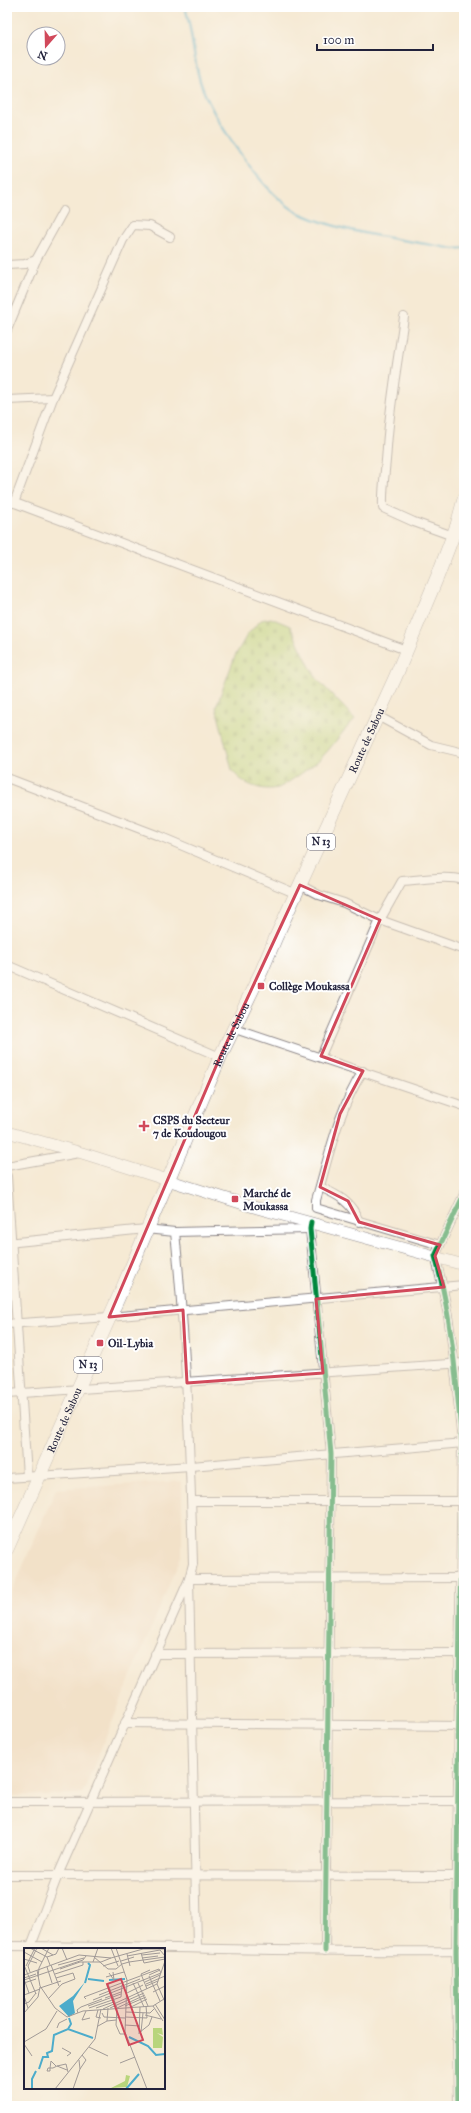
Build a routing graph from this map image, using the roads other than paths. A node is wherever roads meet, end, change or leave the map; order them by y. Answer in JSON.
{"nodes":[{"id":1,"x":63,"y":211,"type":"dead end"},
{"id":2,"x":170,"y":238,"type":"dead end"},
{"id":3,"x":36,"y":260,"type":"junction"},
{"id":4,"x":7,"y":265,"type":"edge"},
{"id":5,"x":404,"y":317,"type":"dead end"},
{"id":6,"x":7,"y":330,"type":"edge"},
{"id":7,"x":53,"y":398,"type":"junction"},
{"id":8,"x":7,"y":400,"type":"edge"},
{"id":9,"x":464,"y":499,"type":"edge"},
{"id":10,"x":11,"y":502,"type":"edge"},
{"id":11,"x":453,"y":536,"type":"junction"},
{"id":12,"x":406,"y":650,"type":"junction"},
{"id":13,"x":376,"y":715,"type":"junction"},
{"id":14,"x":464,"y":752,"type":"edge"},
{"id":15,"x":7,"y":778,"type":"edge"},
{"id":16,"x":464,"y":880,"type":"edge"},
{"id":17,"x":299,"y":889,"type":"junction"},
{"id":18,"x":380,"y":920,"type":"junction"},
{"id":19,"x":464,"y":950,"type":"edge"},
{"id":20,"x":7,"y":965,"type":"edge"},
{"id":21,"x":235,"y":1029,"type":"junction"},
{"id":22,"x":320,"y":1056,"type":"junction"},
{"id":23,"x":220,"y":1057,"type":"junction"},
{"id":24,"x":363,"y":1071,"type":"junction"},
{"id":25,"x":464,"y":1106,"type":"edge"},
{"id":26,"x":7,"y":1132,"type":"edge"},
{"id":27,"x":82,"y":1153,"type":"junction"},
{"id":28,"x":7,"y":1166,"type":"edge"},
{"id":29,"x":7,"y":1176,"type":"edge"},
{"id":30,"x":168,"y":1181,"type":"junction"},
{"id":31,"x":320,"y":1187,"type":"junction"},
{"id":32,"x":464,"y":1194,"type":"edge"},
{"id":33,"x":359,"y":1222,"type":"junction"},
{"id":34,"x":311,"y":1225,"type":"junction"},
{"id":35,"x":146,"y":1229,"type":"junction"},
{"id":36,"x":175,"y":1232,"type":"junction"},
{"id":37,"x":9,"y":1243,"type":"edge"},
{"id":38,"x":440,"y":1245,"type":"junction"},
{"id":39,"x":435,"y":1256,"type":"junction"},
{"id":40,"x":464,"y":1265,"type":"edge"},
{"id":41,"x":464,"y":1285,"type":"edge"},
{"id":42,"x":444,"y":1286,"type":"junction"},
{"id":43,"x":316,"y":1299,"type":"junction"},
{"id":44,"x":183,"y":1310,"type":"junction"},
{"id":45,"x":108,"y":1317,"type":"junction"},
{"id":46,"x":17,"y":1323,"type":"junction"},
{"id":47,"x":7,"y":1324,"type":"edge"},
{"id":48,"x":464,"y":1363,"type":"edge"},
{"id":49,"x":455,"y":1364,"type":"junction"},
{"id":50,"x":323,"y":1373,"type":"junction"},
{"id":51,"x":187,"y":1383,"type":"junction"},
{"id":52,"x":76,"y":1390,"type":"junction"},
{"id":53,"x":22,"y":1393,"type":"junction"},
{"id":54,"x":7,"y":1394,"type":"edge"},
{"id":55,"x":463,"y":1443,"type":"edge"},
{"id":56,"x":331,"y":1454,"type":"junction"},
{"id":57,"x":191,"y":1466,"type":"junction"},
{"id":58,"x":33,"y":1476,"type":"junction"},
{"id":59,"x":7,"y":1478,"type":"edge"},
{"id":60,"x":331,"y":1501,"type":"junction"},
{"id":61,"x":463,"y":1501,"type":"edge"},
{"id":62,"x":192,"y":1502,"type":"junction"},
{"id":63,"x":7,"y":1549,"type":"edge"},
{"id":64,"x":462,"y":1578,"type":"edge"},
{"id":65,"x":189,"y":1579,"type":"junction"},
{"id":66,"x":330,"y":1579,"type":"junction"},
{"id":67,"x":462,"y":1653,"type":"edge"},
{"id":68,"x":154,"y":1654,"type":"junction"},
{"id":69,"x":190,"y":1654,"type":"junction"},
{"id":70,"x":329,"y":1654,"type":"junction"},
{"id":71,"x":125,"y":1723,"type":"junction"},
{"id":72,"x":192,"y":1724,"type":"junction"},
{"id":73,"x":328,"y":1725,"type":"junction"},
{"id":74,"x":461,"y":1726,"type":"edge"},
{"id":75,"x":461,"y":1801,"type":"edge"},
{"id":76,"x":7,"y":1802,"type":"edge"},
{"id":77,"x":194,"y":1802,"type":"junction"},
{"id":78,"x":328,"y":1802,"type":"junction"},
{"id":79,"x":91,"y":1803,"type":"junction"},
{"id":80,"x":7,"y":1874,"type":"edge"},
{"id":81,"x":58,"y":1875,"type":"junction"},
{"id":82,"x":195,"y":1875,"type":"junction"},
{"id":83,"x":326,"y":1875,"type":"junction"},
{"id":84,"x":460,"y":1876,"type":"edge"},
{"id":85,"x":7,"y":1946,"type":"edge"},
{"id":86,"x":30,"y":1946,"type":"junction"},
{"id":87,"x":197,"y":1947,"type":"junction"},
{"id":88,"x":325,"y":1951,"type":"junction"},
{"id":89,"x":460,"y":1951,"type":"edge"},
{"id":90,"x":458,"y":2106,"type":"edge"}],
"edges":[{"from":1,"to":3,"type":"street"},
{"from":2,"to":7,"type":"street"},
{"from":3,"to":4,"type":"street"},
{"from":3,"to":6,"type":"street"},
{"from":5,"to":11,"type":"street"},
{"from":7,"to":8,"type":"street"},
{"from":7,"to":10,"type":"street"},
{"from":9,"to":11,"type":"main road","name":"Route de Sabou","number":"N 13"},
{"from":10,"to":12,"type":"street"},
{"from":11,"to":12,"type":"main road","name":"Route de Sabou","number":"N 13"},
{"from":12,"to":13,"type":"main road","name":"Route de Sabou","number":"N 13"},
{"from":13,"to":14,"type":"street"},
{"from":13,"to":17,"type":"main road","name":"Route de Sabou","number":"N 13"},
{"from":15,"to":17,"type":"street"},
{"from":16,"to":18,"type":"street"},
{"from":17,"to":18,"type":"street"},
{"from":17,"to":21,"type":"main road","name":"Route de Sabou","number":"N 13"},
{"from":18,"to":19,"type":"street"},
{"from":18,"to":22,"type":"street"},
{"from":20,"to":23,"type":"street"},
{"from":21,"to":22,"type":"street"},
{"from":21,"to":23,"type":"main road","name":"Route de Sabou","number":"N 13"},
{"from":22,"to":24,"type":"street"},
{"from":23,"to":30,"type":"main road","name":"Route de Sabou","number":"N 13"},
{"from":24,"to":25,"type":"street"},
{"from":24,"to":31,"type":"street"},
{"from":26,"to":27,"type":"street"},
{"from":27,"to":28,"type":"street"},
{"from":27,"to":30,"type":"street"},
{"from":29,"to":37,"type":"street"},
{"from":30,"to":34,"type":"street"},
{"from":30,"to":35,"type":"main road","name":"Route de Sabou","number":"N 13"},
{"from":31,"to":33,"type":"street"},
{"from":31,"to":33,"type":"street"},
{"from":32,"to":38,"type":"street"},
{"from":33,"to":38,"type":"street"},
{"from":34,"to":36,"type":"street"},
{"from":34,"to":39,"type":"street"},
{"from":34,"to":43,"type":"street"},
{"from":35,"to":36,"type":"street"},
{"from":35,"to":37,"type":"street"},
{"from":35,"to":45,"type":"main road","name":"Route de Sabou","number":"N 13"},
{"from":36,"to":44,"type":"street"},
{"from":37,"to":46,"type":"street"},
{"from":38,"to":39,"type":"street"},
{"from":39,"to":40,"type":"street"},
{"from":39,"to":42,"type":"street"},
{"from":41,"to":42,"type":"street"},
{"from":42,"to":43,"type":"street"},
{"from":42,"to":49,"type":"street"},
{"from":43,"to":44,"type":"street"},
{"from":43,"to":50,"type":"street"},
{"from":44,"to":45,"type":"street"},
{"from":44,"to":51,"type":"street"},
{"from":45,"to":46,"type":"street"},
{"from":45,"to":52,"type":"main road","name":"Route de Sabou","number":"N 13"},
{"from":46,"to":47,"type":"street"},
{"from":46,"to":53,"type":"street"},
{"from":48,"to":49,"type":"street"},
{"from":49,"to":50,"type":"street"},
{"from":49,"to":55,"type":"street"},
{"from":50,"to":51,"type":"street"},
{"from":50,"to":56,"type":"street"},
{"from":51,"to":52,"type":"street"},
{"from":51,"to":57,"type":"street"},
{"from":52,"to":53,"type":"street"},
{"from":52,"to":58,"type":"main road","name":"Route de Sabou","number":"N 13"},
{"from":53,"to":54,"type":"street"},
{"from":53,"to":58,"type":"street"},
{"from":55,"to":56,"type":"street"},
{"from":55,"to":61,"type":"street"},
{"from":56,"to":57,"type":"street"},
{"from":56,"to":60,"type":"street"},
{"from":57,"to":58,"type":"street"},
{"from":57,"to":62,"type":"street"},
{"from":58,"to":59,"type":"street"},
{"from":58,"to":63,"type":"main road","name":"Route de Sabou","number":"N 13"},
{"from":60,"to":61,"type":"street"},
{"from":60,"to":62,"type":"street"},
{"from":60,"to":66,"type":"street"},
{"from":61,"to":64,"type":"street"},
{"from":62,"to":65,"type":"street"},
{"from":64,"to":66,"type":"street"},
{"from":64,"to":67,"type":"street"},
{"from":65,"to":66,"type":"street"},
{"from":65,"to":68,"type":"street"},
{"from":65,"to":69,"type":"street"},
{"from":66,"to":70,"type":"street"},
{"from":67,"to":70,"type":"street"},
{"from":67,"to":74,"type":"street"},
{"from":68,"to":69,"type":"street"},
{"from":68,"to":71,"type":"street"},
{"from":69,"to":70,"type":"street"},
{"from":69,"to":72,"type":"street"},
{"from":70,"to":73,"type":"street"},
{"from":71,"to":72,"type":"street"},
{"from":71,"to":79,"type":"street"},
{"from":72,"to":73,"type":"street"},
{"from":72,"to":77,"type":"street"},
{"from":73,"to":74,"type":"street"},
{"from":73,"to":78,"type":"street"},
{"from":74,"to":75,"type":"street"},
{"from":75,"to":78,"type":"street"},
{"from":75,"to":84,"type":"street"},
{"from":76,"to":79,"type":"street"},
{"from":77,"to":78,"type":"street"},
{"from":77,"to":79,"type":"street"},
{"from":77,"to":82,"type":"street"},
{"from":78,"to":83,"type":"street"},
{"from":79,"to":81,"type":"street"},
{"from":80,"to":81,"type":"street"},
{"from":81,"to":82,"type":"street"},
{"from":81,"to":86,"type":"street"},
{"from":82,"to":83,"type":"street"},
{"from":82,"to":87,"type":"street"},
{"from":83,"to":84,"type":"street"},
{"from":83,"to":88,"type":"street"},
{"from":84,"to":89,"type":"street"},
{"from":85,"to":86,"type":"street"},
{"from":86,"to":87,"type":"street"},
{"from":87,"to":88,"type":"street"},
{"from":88,"to":89,"type":"street"},
{"from":89,"to":90,"type":"street"}]}
